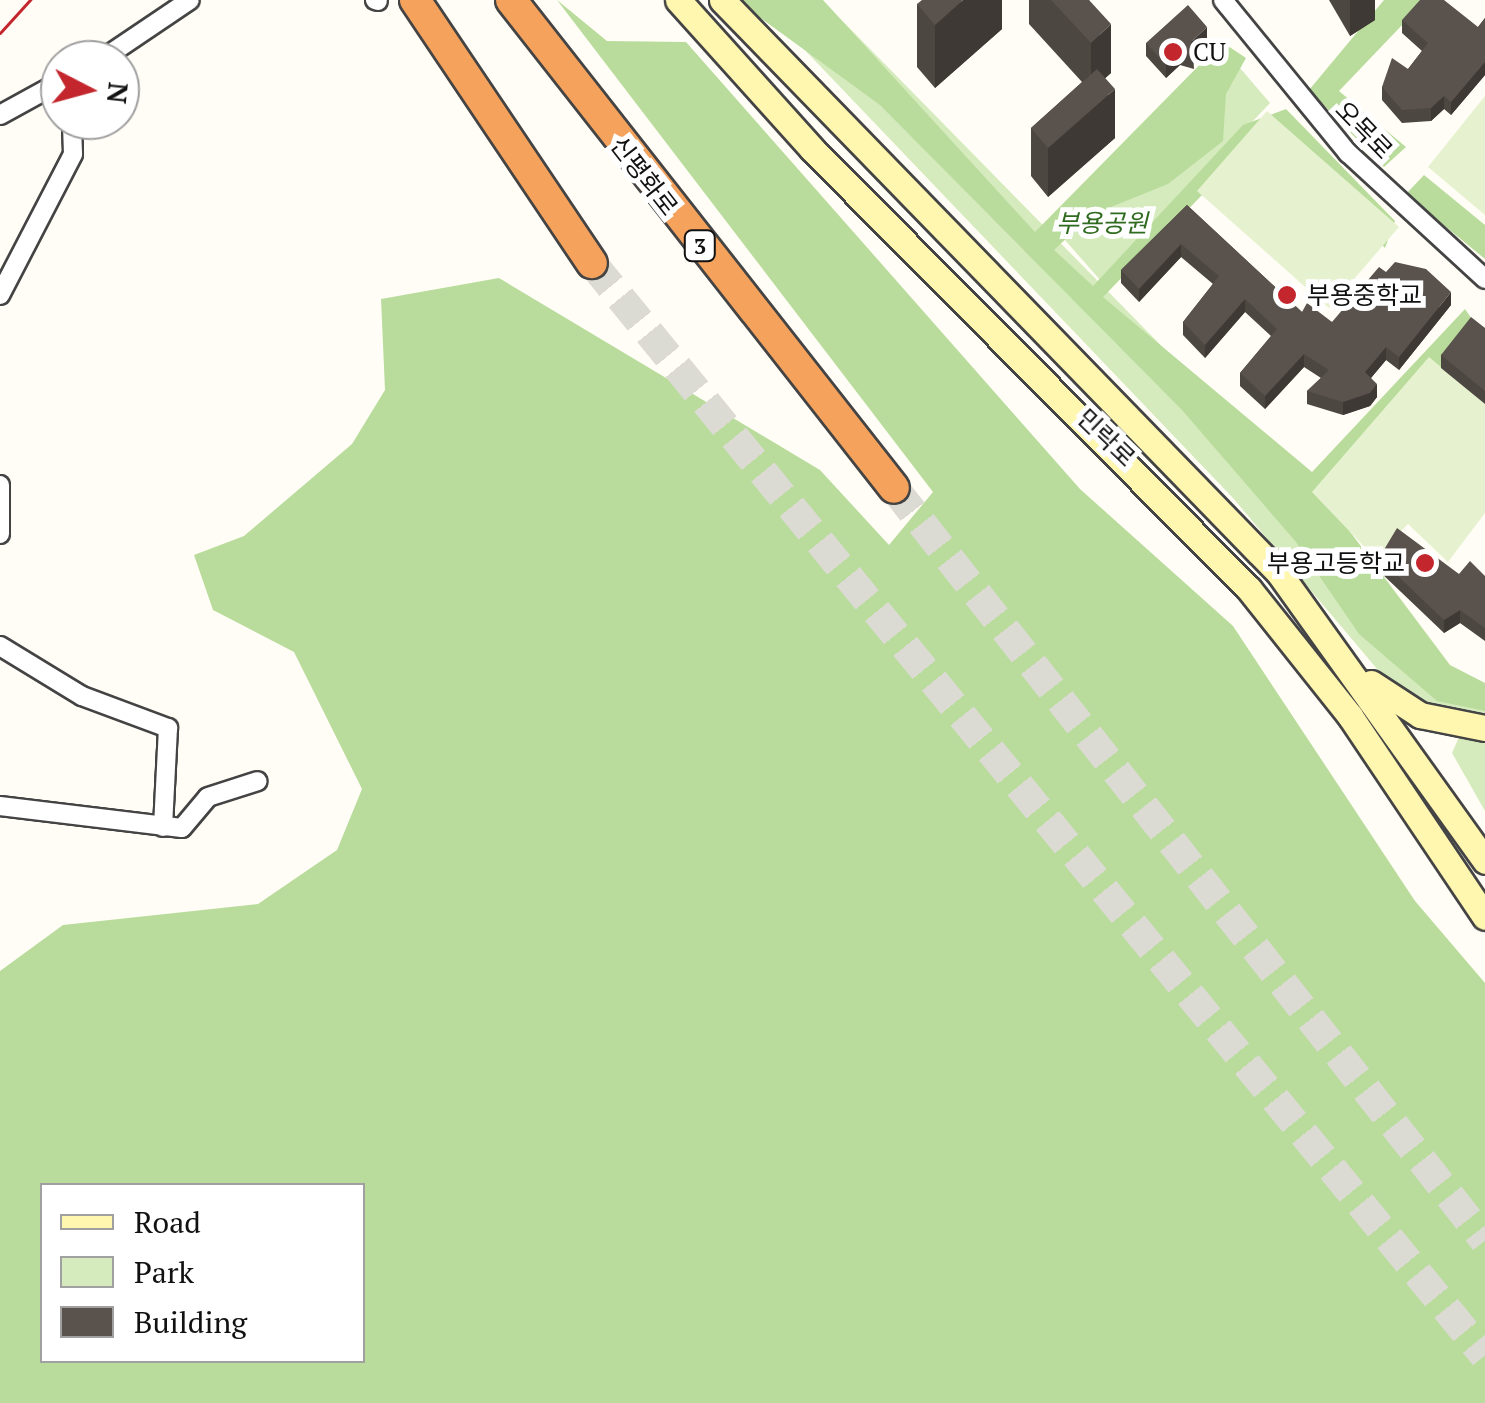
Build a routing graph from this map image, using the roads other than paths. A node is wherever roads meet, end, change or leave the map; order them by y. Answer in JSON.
{"nodes":[{"id":1,"x":190,"y":0,"type":"edge"},
{"id":2,"x":414,"y":0,"type":"edge"},
{"id":3,"x":510,"y":0,"type":"edge"},
{"id":4,"x":678,"y":0,"type":"edge"},
{"id":5,"x":722,"y":0,"type":"edge"},
{"id":6,"x":1224,"y":0,"type":"edge"},
{"id":7,"x":131,"y":40,"type":"edge"},
{"id":8,"x":40,"y":93,"type":"edge"},
{"id":9,"x":0,"y":115,"type":"edge"},
{"id":10,"x":73,"y":140,"type":"edge"},
{"id":11,"x":592,"y":263,"type":"tunnel mouth"},
{"id":12,"x":1485,"y":279,"type":"edge"},
{"id":13,"x":0,"y":295,"type":"edge"},
{"id":14,"x":0,"y":486,"type":"edge"},
{"id":15,"x":894,"y":488,"type":"tunnel mouth"},
{"id":16,"x":0,"y":534,"type":"edge"},
{"id":17,"x":0,"y":646,"type":"edge"},
{"id":18,"x":1347,"y":660,"type":"junction"},
{"id":19,"x":1485,"y":728,"type":"edge"},
{"id":20,"x":258,"y":781,"type":"dead end"},
{"id":21,"x":0,"y":806,"type":"edge"},
{"id":22,"x":163,"y":827,"type":"junction"},
{"id":23,"x":1485,"y":862,"type":"edge"},
{"id":24,"x":1485,"y":917,"type":"edge"}],
"edges":[{"from":1,"to":7,"type":"street"},
{"from":2,"to":11,"type":"highway"},
{"from":3,"to":15,"type":"highway","name":"신평화로","number":"3"},
{"from":4,"to":24,"type":"main road","name":"민락로"},
{"from":5,"to":18,"type":"main road","name":"민락로"},
{"from":6,"to":12,"type":"street","name":"오목로"},
{"from":8,"to":9,"type":"street"},
{"from":10,"to":13,"type":"street"},
{"from":14,"to":16,"type":"street"},
{"from":17,"to":22,"type":"street"},
{"from":18,"to":19,"type":"main road"},
{"from":18,"to":23,"type":"main road","name":"민락로"},
{"from":20,"to":22,"type":"street"},
{"from":21,"to":22,"type":"street"}]}
